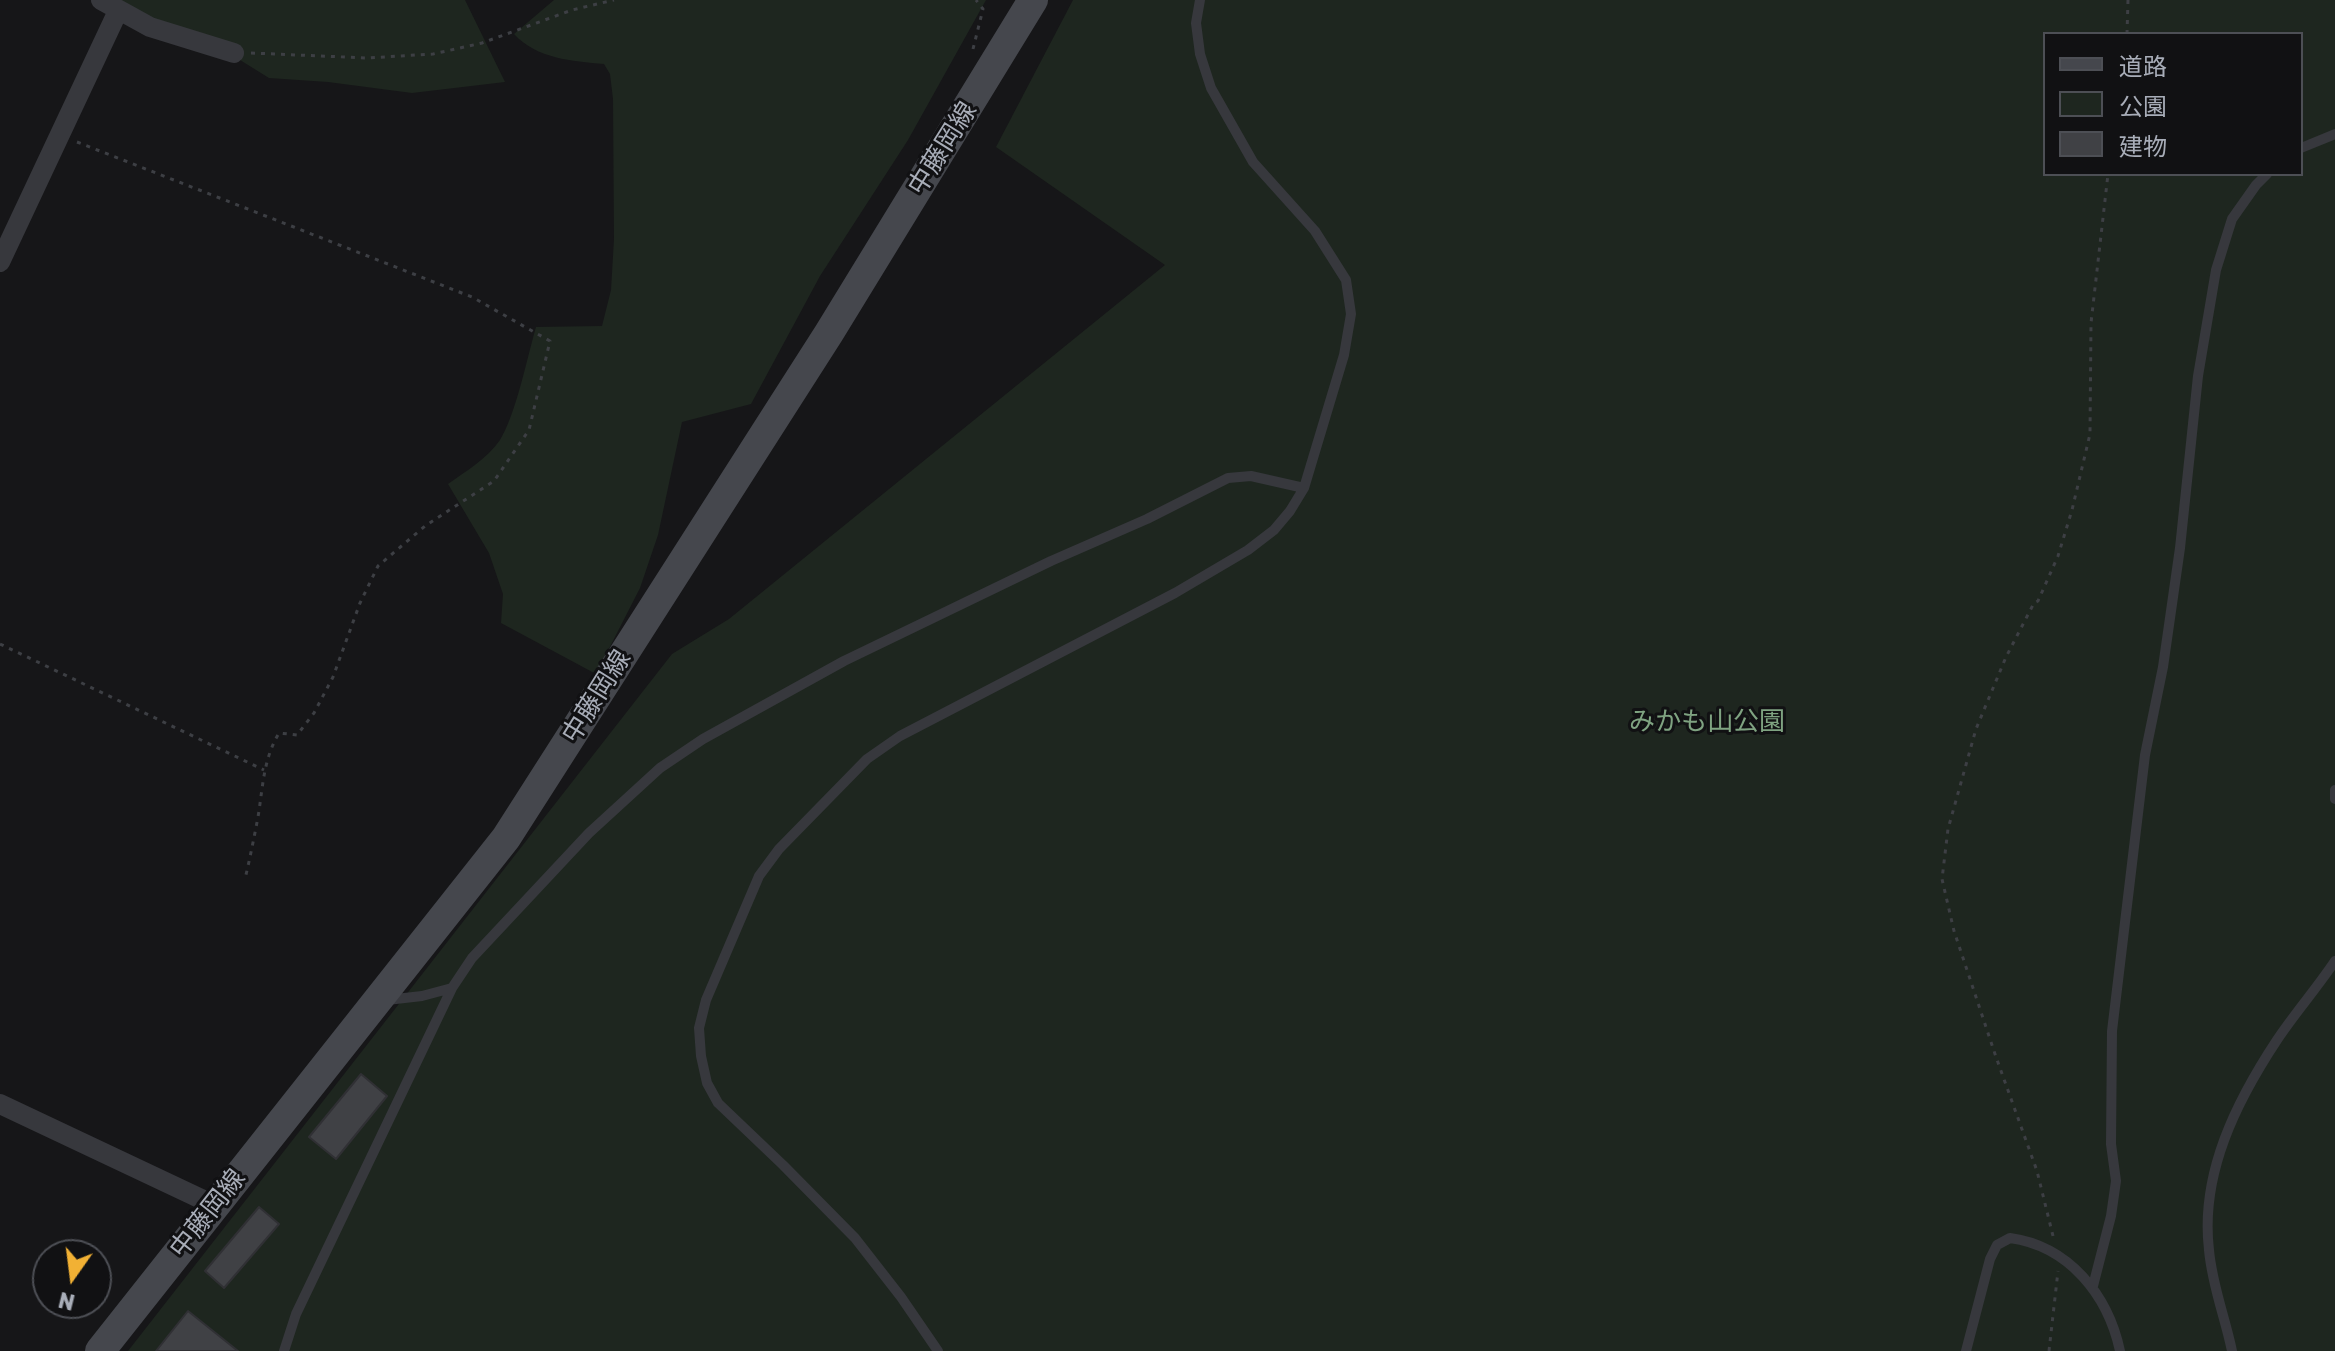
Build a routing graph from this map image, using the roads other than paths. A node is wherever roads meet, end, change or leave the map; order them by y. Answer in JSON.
{"nodes":[{"id":1,"x":1033,"y":0,"type":"edge"},
{"id":2,"x":1200,"y":0,"type":"edge"},
{"id":3,"x":109,"y":5,"type":"edge"},
{"id":4,"x":234,"y":53,"type":"road end"},
{"id":5,"x":2335,"y":134,"type":"edge"},
{"id":6,"x":2303,"y":147,"type":"edge"},
{"id":7,"x":2265,"y":176,"type":"edge"},
{"id":8,"x":0,"y":262,"type":"edge"},
{"id":9,"x":1304,"y":488,"type":"junction"},
{"id":10,"x":2335,"y":790,"type":"edge"},
{"id":11,"x":2335,"y":799,"type":"edge"},
{"id":12,"x":2335,"y":961,"type":"edge"},
{"id":13,"x":452,"y":988,"type":"junction"},
{"id":14,"x":379,"y":1001,"type":"junction"},
{"id":15,"x":0,"y":1104,"type":"edge"},
{"id":16,"x":214,"y":1205,"type":"junction"},
{"id":17,"x":2093,"y":1286,"type":"junction"},
{"id":18,"x":100,"y":1351,"type":"edge"},
{"id":19,"x":284,"y":1351,"type":"edge"},
{"id":20,"x":938,"y":1351,"type":"edge"},
{"id":21,"x":1966,"y":1351,"type":"edge"},
{"id":22,"x":2120,"y":1351,"type":"edge"},
{"id":23,"x":2232,"y":1351,"type":"edge"}],
"edges":[{"from":1,"to":14,"type":"main road","name":"中藤岡線"},
{"from":2,"to":9,"type":"lane"},
{"from":3,"to":4,"type":"street"},
{"from":3,"to":8,"type":"street"},
{"from":5,"to":6,"type":"lane"},
{"from":7,"to":17,"type":"lane"},
{"from":9,"to":13,"type":"lane"},
{"from":9,"to":20,"type":"lane"},
{"from":10,"to":11,"type":"lane"},
{"from":12,"to":23,"type":"lane"},
{"from":13,"to":14,"type":"lane"},
{"from":13,"to":19,"type":"lane"},
{"from":14,"to":16,"type":"main road","name":"中藤岡線"},
{"from":15,"to":16,"type":"street"},
{"from":16,"to":18,"type":"main road","name":"中藤岡線"},
{"from":17,"to":21,"type":"lane"},
{"from":17,"to":22,"type":"lane"}]}
